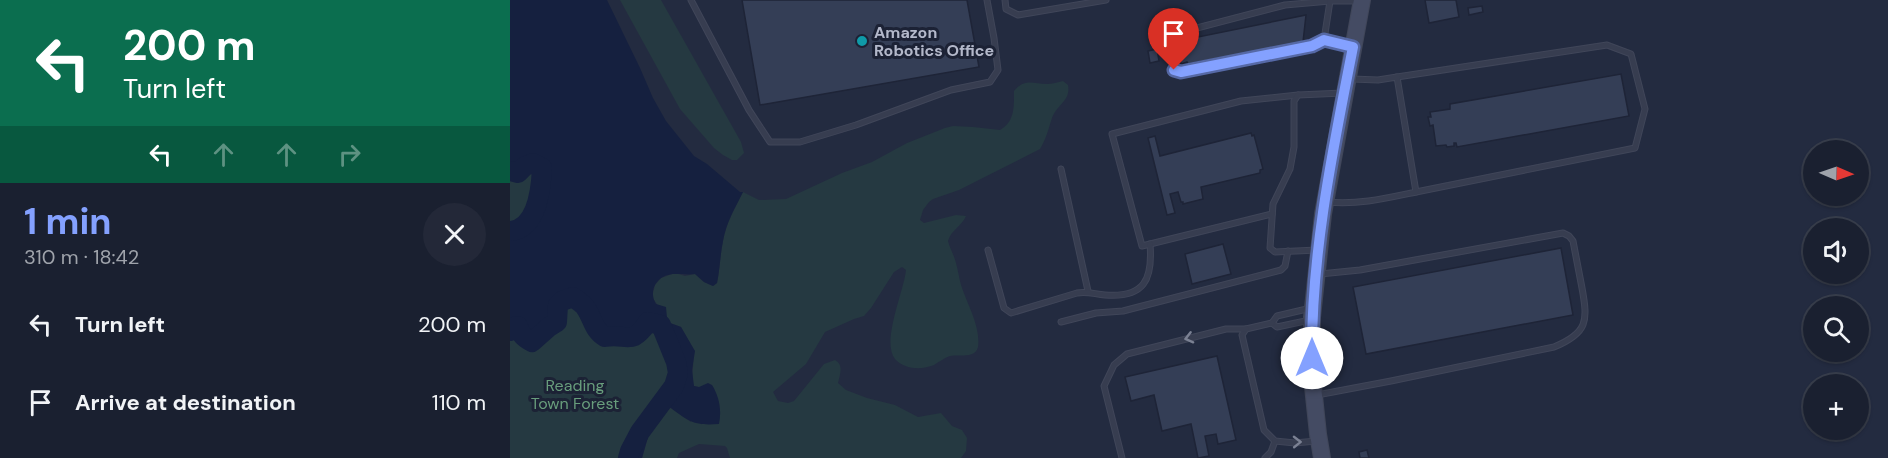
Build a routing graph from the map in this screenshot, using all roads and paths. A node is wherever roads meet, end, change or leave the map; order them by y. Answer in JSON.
{"nodes":[{"id":1,"x":691,"y":0,"type":"edge"},
{"id":2,"x":987,"y":0,"type":"edge"},
{"id":3,"x":1005,"y":0,"type":"edge"},
{"id":4,"x":1106,"y":0,"type":"edge"},
{"id":5,"x":1361,"y":0,"type":"edge"},
{"id":6,"x":1330,"y":1,"type":"edge"},
{"id":7,"x":1324,"y":40,"type":"junction"},
{"id":8,"x":1353,"y":47,"type":"junction"},
{"id":9,"x":1397,"y":77,"type":"junction"},
{"id":10,"x":1346,"y":86,"type":"junction"},
{"id":11,"x":1298,"y":95,"type":"junction"},
{"id":12,"x":1061,"y":169,"type":"dead end"},
{"id":13,"x":1416,"y":192,"type":"junction"},
{"id":14,"x":1325,"y":202,"type":"junction"},
{"id":15,"x":1272,"y":214,"type":"junction"},
{"id":16,"x":1150,"y":244,"type":"junction"},
{"id":17,"x":988,"y":250,"type":"dead end"},
{"id":18,"x":1319,"y":250,"type":"junction"},
{"id":19,"x":1288,"y":251,"type":"junction"},
{"id":20,"x":1316,"y":275,"type":"junction"},
{"id":21,"x":1088,"y":291,"type":"junction"},
{"id":22,"x":1312,"y":314,"type":"junction"},
{"id":23,"x":1061,"y":322,"type":"dead end"},
{"id":24,"x":1272,"y":323,"type":"junction"},
{"id":25,"x":1246,"y":329,"type":"junction"},
{"id":26,"x":1314,"y":395,"type":"junction"},
{"id":27,"x":1319,"y":440,"type":"junction"},
{"id":28,"x":1275,"y":441,"type":"junction"},
{"id":29,"x":1122,"y":458,"type":"edge"},
{"id":30,"x":1265,"y":458,"type":"edge"},
{"id":31,"x":1322,"y":458,"type":"edge"}],
"edges":[{"from":1,"to":2,"type":"lane"},
{"from":3,"to":4,"type":"lane"},
{"from":5,"to":6,"type":"lane"},
{"from":5,"to":8,"type":"street"},
{"from":6,"to":7,"type":"lane"},
{"from":6,"to":7,"type":"lane"},
{"from":7,"to":8,"type":"lane"},
{"from":8,"to":10,"type":"street"},
{"from":9,"to":10,"type":"lane"},
{"from":9,"to":13,"type":"lane"},
{"from":9,"to":13,"type":"lane"},
{"from":10,"to":11,"type":"lane"},
{"from":10,"to":14,"type":"street"},
{"from":11,"to":15,"type":"lane"},
{"from":11,"to":16,"type":"lane"},
{"from":12,"to":21,"type":"lane"},
{"from":13,"to":14,"type":"lane"},
{"from":14,"to":18,"type":"street"},
{"from":15,"to":16,"type":"lane"},
{"from":15,"to":19,"type":"lane"},
{"from":16,"to":21,"type":"lane"},
{"from":17,"to":21,"type":"lane"},
{"from":18,"to":19,"type":"lane"},
{"from":18,"to":20,"type":"street"},
{"from":19,"to":23,"type":"lane"},
{"from":20,"to":22,"type":"street"},
{"from":20,"to":26,"type":"lane"},
{"from":22,"to":24,"type":"lane"},
{"from":22,"to":24,"type":"lane"},
{"from":22,"to":26,"type":"street"},
{"from":24,"to":25,"type":"lane"},
{"from":25,"to":28,"type":"lane"},
{"from":25,"to":29,"type":"lane","one_way":true},
{"from":26,"to":27,"type":"street"},
{"from":28,"to":27,"type":"lane","one_way":true},
{"from":27,"to":31,"type":"street"},
{"from":28,"to":30,"type":"lane"}]}
